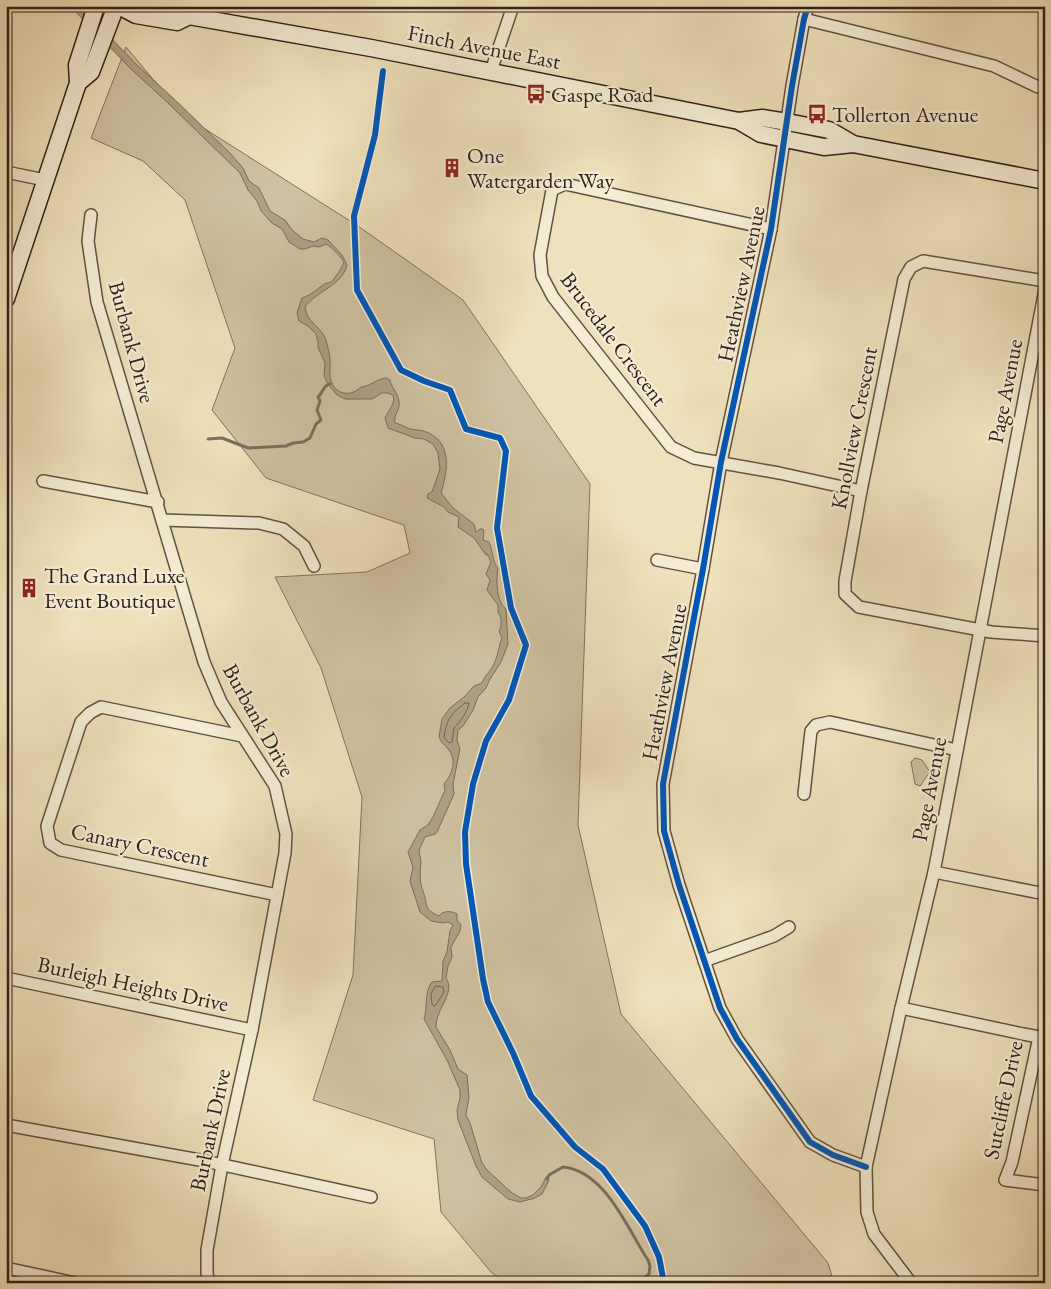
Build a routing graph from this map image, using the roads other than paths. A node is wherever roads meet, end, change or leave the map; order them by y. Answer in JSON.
{"nodes":[{"id":1,"x":96,"y":6,"type":"edge"},
{"id":2,"x":117,"y":6,"type":"edge"},
{"id":3,"x":171,"y":6,"type":"edge"},
{"id":4,"x":513,"y":6,"type":"edge"},
{"id":5,"x":808,"y":6,"type":"edge"},
{"id":6,"x":189,"y":16,"type":"junction"},
{"id":7,"x":804,"y":19,"type":"junction"},
{"id":8,"x":491,"y":71,"type":"junction"},
{"id":9,"x":78,"y":83,"type":"junction"},
{"id":10,"x":1045,"y":87,"type":"edge"},
{"id":11,"x":739,"y":122,"type":"junction"},
{"id":12,"x":787,"y":122,"type":"junction"},
{"id":13,"x":785,"y":139,"type":"junction"},
{"id":14,"x":852,"y":144,"type":"junction"},
{"id":15,"x":6,"y":172,"type":"edge"},
{"id":16,"x":45,"y":180,"type":"junction"},
{"id":17,"x":1045,"y":181,"type":"edge"},
{"id":18,"x":91,"y":215,"type":"dead end"},
{"id":19,"x":772,"y":228,"type":"junction"},
{"id":20,"x":1045,"y":281,"type":"edge"},
{"id":21,"x":1045,"y":289,"type":"edge"},
{"id":22,"x":6,"y":299,"type":"edge"},
{"id":23,"x":721,"y":462,"type":"junction"},
{"id":24,"x":43,"y":481,"type":"dead end"},
{"id":25,"x":861,"y":491,"type":"junction"},
{"id":26,"x":158,"y":502,"type":"junction"},
{"id":27,"x":162,"y":520,"type":"junction"},
{"id":28,"x":656,"y":560,"type":"dead end"},
{"id":29,"x":314,"y":566,"type":"dead end"},
{"id":30,"x":703,"y":569,"type":"junction"},
{"id":31,"x":979,"y":630,"type":"junction"},
{"id":32,"x":1045,"y":636,"type":"edge"},
{"id":33,"x":242,"y":736,"type":"junction"},
{"id":34,"x":957,"y":750,"type":"junction"},
{"id":35,"x":804,"y":794,"type":"dead end"},
{"id":36,"x":934,"y":872,"type":"junction"},
{"id":37,"x":1045,"y":894,"type":"edge"},
{"id":38,"x":277,"y":895,"type":"junction"},
{"id":39,"x":789,"y":927,"type":"dead end"},
{"id":40,"x":704,"y":961,"type":"junction"},
{"id":41,"x":6,"y":978,"type":"edge"},
{"id":42,"x":901,"y":1008,"type":"junction"},
{"id":43,"x":252,"y":1030,"type":"junction"},
{"id":44,"x":6,"y":1125,"type":"edge"},
{"id":45,"x":222,"y":1165,"type":"junction"},
{"id":46,"x":866,"y":1168,"type":"junction"},
{"id":47,"x":1045,"y":1185,"type":"edge"},
{"id":48,"x":371,"y":1197,"type":"dead end"},
{"id":49,"x":6,"y":1268,"type":"edge"},
{"id":50,"x":75,"y":1283,"type":"edge"},
{"id":51,"x":209,"y":1283,"type":"edge"},
{"id":52,"x":911,"y":1283,"type":"edge"}],
"edges":[{"from":1,"to":9,"type":"main road"},
{"from":2,"to":6,"type":"main road","name":"Finch Avenue East"},
{"from":2,"to":9,"type":"main road"},
{"from":3,"to":6,"type":"main road","name":"Finch Avenue East"},
{"from":4,"to":8,"type":"street"},
{"from":5,"to":7,"type":"street"},
{"from":6,"to":8,"type":"main road","name":"Finch Avenue East"},
{"from":7,"to":10,"type":"street"},
{"from":7,"to":12,"type":"street"},
{"from":8,"to":11,"type":"main road","name":"Finch Avenue East"},
{"from":9,"to":16,"type":"main road"},
{"from":11,"to":12,"type":"main road","name":"Finch Avenue East"},
{"from":11,"to":13,"type":"main road","name":"Finch Avenue East"},
{"from":12,"to":13,"type":"street"},
{"from":12,"to":14,"type":"main road","name":"Finch Avenue East"},
{"from":13,"to":14,"type":"main road","name":"Finch Avenue East"},
{"from":13,"to":19,"type":"street","name":"Heathview Avenue"},
{"from":14,"to":17,"type":"main road","name":"Finch Avenue East"},
{"from":15,"to":16,"type":"street"},
{"from":16,"to":22,"type":"main road"},
{"from":18,"to":26,"type":"street","name":"Burbank Drive"},
{"from":19,"to":23,"type":"street","name":"Heathview Avenue"},
{"from":19,"to":23,"type":"street","name":"Brucedale Crescent"},
{"from":20,"to":25,"type":"street","name":"Knollview Crescent"},
{"from":21,"to":31,"type":"street","name":"Page Avenue"},
{"from":23,"to":25,"type":"street","name":"Brucedale Crescent"},
{"from":23,"to":30,"type":"street","name":"Heathview Avenue"},
{"from":24,"to":26,"type":"street"},
{"from":25,"to":31,"type":"street","name":"Knollview Crescent"},
{"from":26,"to":27,"type":"street","name":"Burbank Drive"},
{"from":27,"to":29,"type":"street"},
{"from":27,"to":33,"type":"street","name":"Burbank Drive"},
{"from":28,"to":30,"type":"street"},
{"from":30,"to":40,"type":"street","name":"Heathview Avenue"},
{"from":31,"to":32,"type":"street"},
{"from":31,"to":34,"type":"street","name":"Page Avenue"},
{"from":33,"to":38,"type":"street","name":"Burbank Drive"},
{"from":33,"to":38,"type":"street","name":"Canary Crescent"},
{"from":34,"to":35,"type":"street"},
{"from":34,"to":36,"type":"street","name":"Page Avenue"},
{"from":36,"to":37,"type":"street"},
{"from":36,"to":42,"type":"street","name":"Page Avenue"},
{"from":38,"to":43,"type":"street","name":"Burbank Drive"},
{"from":39,"to":40,"type":"street"},
{"from":40,"to":46,"type":"street","name":"Heathview Avenue"},
{"from":41,"to":43,"type":"street","name":"Burleigh Heights Drive"},
{"from":42,"to":46,"type":"street","name":"Page Avenue"},
{"from":42,"to":47,"type":"street","name":"Sutcliffe Drive"},
{"from":43,"to":45,"type":"street","name":"Burbank Drive"},
{"from":44,"to":45,"type":"street"},
{"from":45,"to":48,"type":"street"},
{"from":45,"to":51,"type":"street","name":"Burbank Drive"},
{"from":46,"to":52,"type":"street","name":"Page Avenue"},
{"from":49,"to":50,"type":"street"}]}
